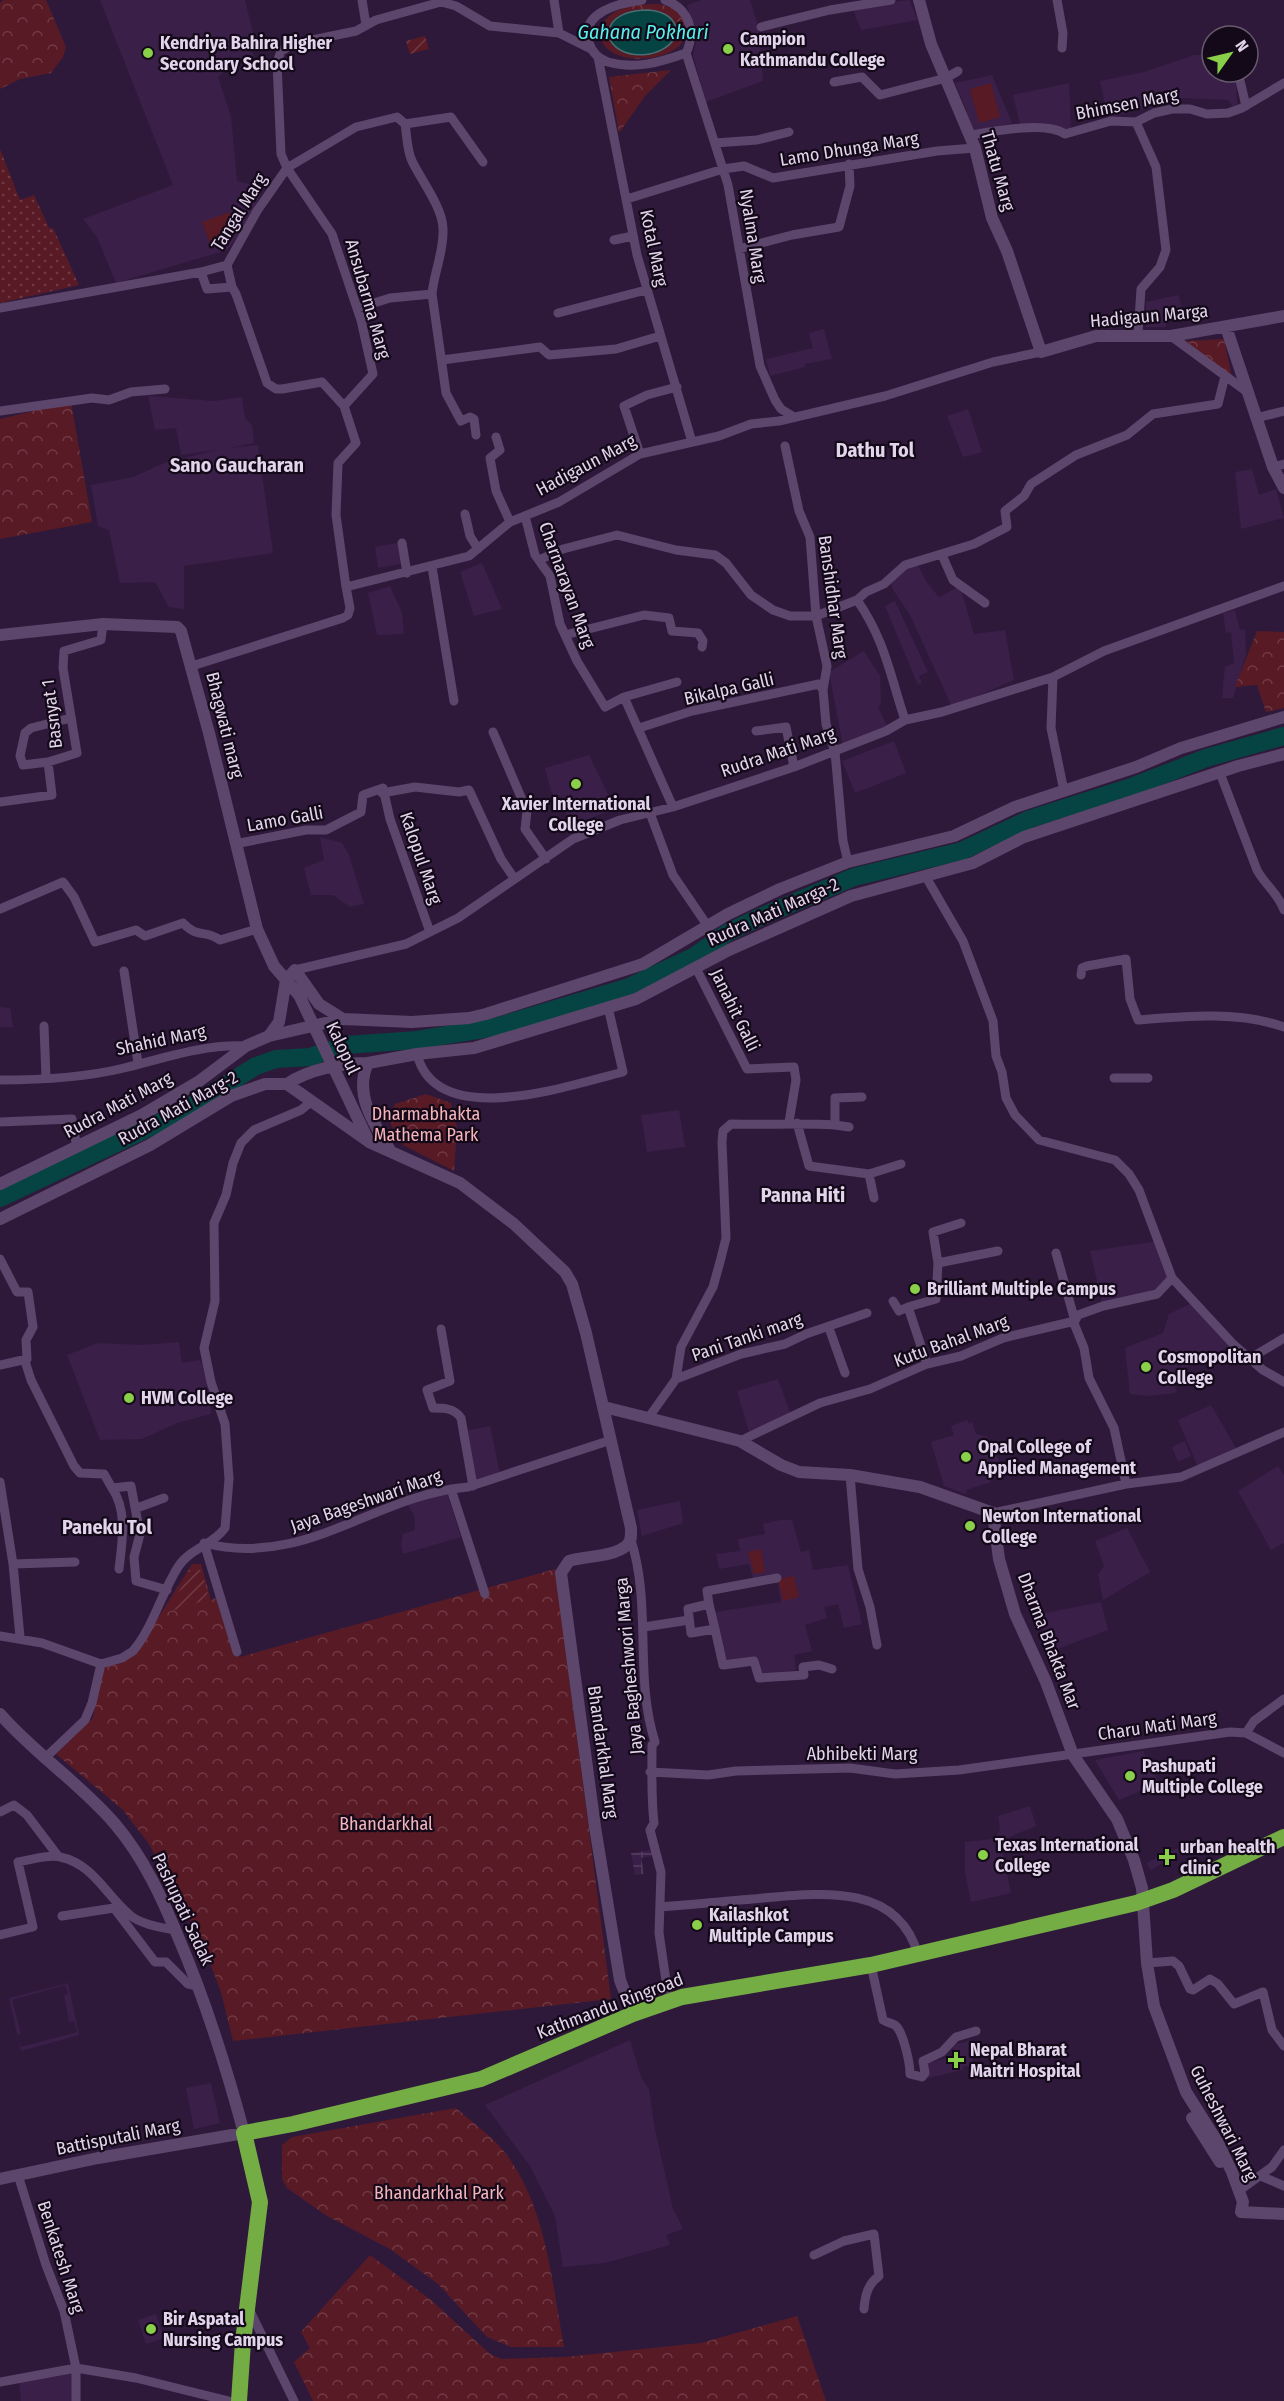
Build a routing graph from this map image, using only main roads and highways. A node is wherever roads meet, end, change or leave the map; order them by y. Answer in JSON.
{"nodes":[{"id":1,"x":919,"y":0,"type":"edge"},
{"id":2,"x":1284,"y":316,"type":"edge"},
{"id":3,"x":1226,"y":327,"type":"junction"},
{"id":4,"x":1041,"y":352,"type":"joint"},
{"id":5,"x":1279,"y":465,"type":"edge"},
{"id":6,"x":1284,"y":488,"type":"edge"},
{"id":7,"x":0,"y":635,"type":"edge"},
{"id":8,"x":1284,"y":717,"type":"edge"},
{"id":9,"x":1284,"y":754,"type":"edge"},
{"id":10,"x":286,"y":980,"type":"junction"},
{"id":11,"x":299,"y":995,"type":"joint"},
{"id":12,"x":343,"y":1019,"type":"junction"},
{"id":13,"x":268,"y":1035,"type":"junction"},
{"id":14,"x":246,"y":1046,"type":"joint"},
{"id":15,"x":368,"y":1063,"type":"junction"},
{"id":16,"x":287,"y":1084,"type":"junction"},
{"id":17,"x":369,"y":1142,"type":"junction"},
{"id":18,"x":392,"y":1153,"type":"junction"},
{"id":19,"x":0,"y":1184,"type":"edge"},
{"id":20,"x":0,"y":1219,"type":"edge"},
{"id":21,"x":604,"y":1407,"type":"junction"},
{"id":22,"x":0,"y":1714,"type":"edge"},
{"id":23,"x":1284,"y":1837,"type":"edge"},
{"id":24,"x":1138,"y":1875,"type":"joint"},
{"id":25,"x":1140,"y":1902,"type":"junction"},
{"id":26,"x":633,"y":2014,"type":"junction"},
{"id":27,"x":244,"y":2133,"type":"junction"},
{"id":28,"x":0,"y":2179,"type":"edge"},
{"id":29,"x":1241,"y":2212,"type":"junction"},
{"id":30,"x":1284,"y":2214,"type":"edge"},
{"id":31,"x":239,"y":2401,"type":"edge"}],
"edges":[{"from":1,"to":4,"type":"main road","name":"Thatu Marg"},
{"from":2,"to":3,"type":"main road"},
{"from":3,"to":4,"type":"main road","name":"Hadigaun Marga"},
{"from":3,"to":5,"type":"main road"},
{"from":5,"to":6,"type":"main road"},
{"from":7,"to":10,"type":"main road","name":"Bhagwati marg"},
{"from":8,"to":12,"type":"main road","name":"Shahid Marg"},
{"from":9,"to":15,"type":"main road","name":"Rudra Mati Marga-2"},
{"from":10,"to":11,"type":"main road","name":"Bhagwati marg"},
{"from":10,"to":12,"type":"main road"},
{"from":10,"to":13,"type":"main road"},
{"from":11,"to":17,"type":"main road","name":"Kalopul"},
{"from":12,"to":13,"type":"main road","name":"Shahid Marg"},
{"from":13,"to":14,"type":"main road","name":"Shahid Marg"},
{"from":14,"to":19,"type":"main road","name":"Rudra Mati Marg"},
{"from":15,"to":16,"type":"main road","name":"Rudra Mati Marg-2"},
{"from":15,"to":18,"type":"main road"},
{"from":16,"to":17,"type":"main road"},
{"from":16,"to":20,"type":"main road","name":"Rudra Mati Marg-2"},
{"from":17,"to":18,"type":"main road"},
{"from":18,"to":21,"type":"main road"},
{"from":21,"to":24,"type":"main road","name":"Dharma Bhakta Mar"},
{"from":21,"to":26,"type":"main road","name":"Bhandarkhal Marg"},
{"from":22,"to":27,"type":"main road","name":"Pashupati Sadak"},
{"from":23,"to":25,"type":"highway","name":"Kathmandu Ringroad"},
{"from":24,"to":25,"type":"main road","name":"Guheshwari Marg"},
{"from":25,"to":26,"type":"highway","name":"Kathmandu Ringroad"},
{"from":25,"to":29,"type":"main road","name":"Guheshwari Marg"},
{"from":25,"to":29,"type":"main road"},
{"from":26,"to":27,"type":"highway","name":"Kathmandu Ringroad"},
{"from":27,"to":28,"type":"main road","name":"Battisputali Marg"},
{"from":27,"to":31,"type":"highway"},
{"from":29,"to":30,"type":"main road"}]}
